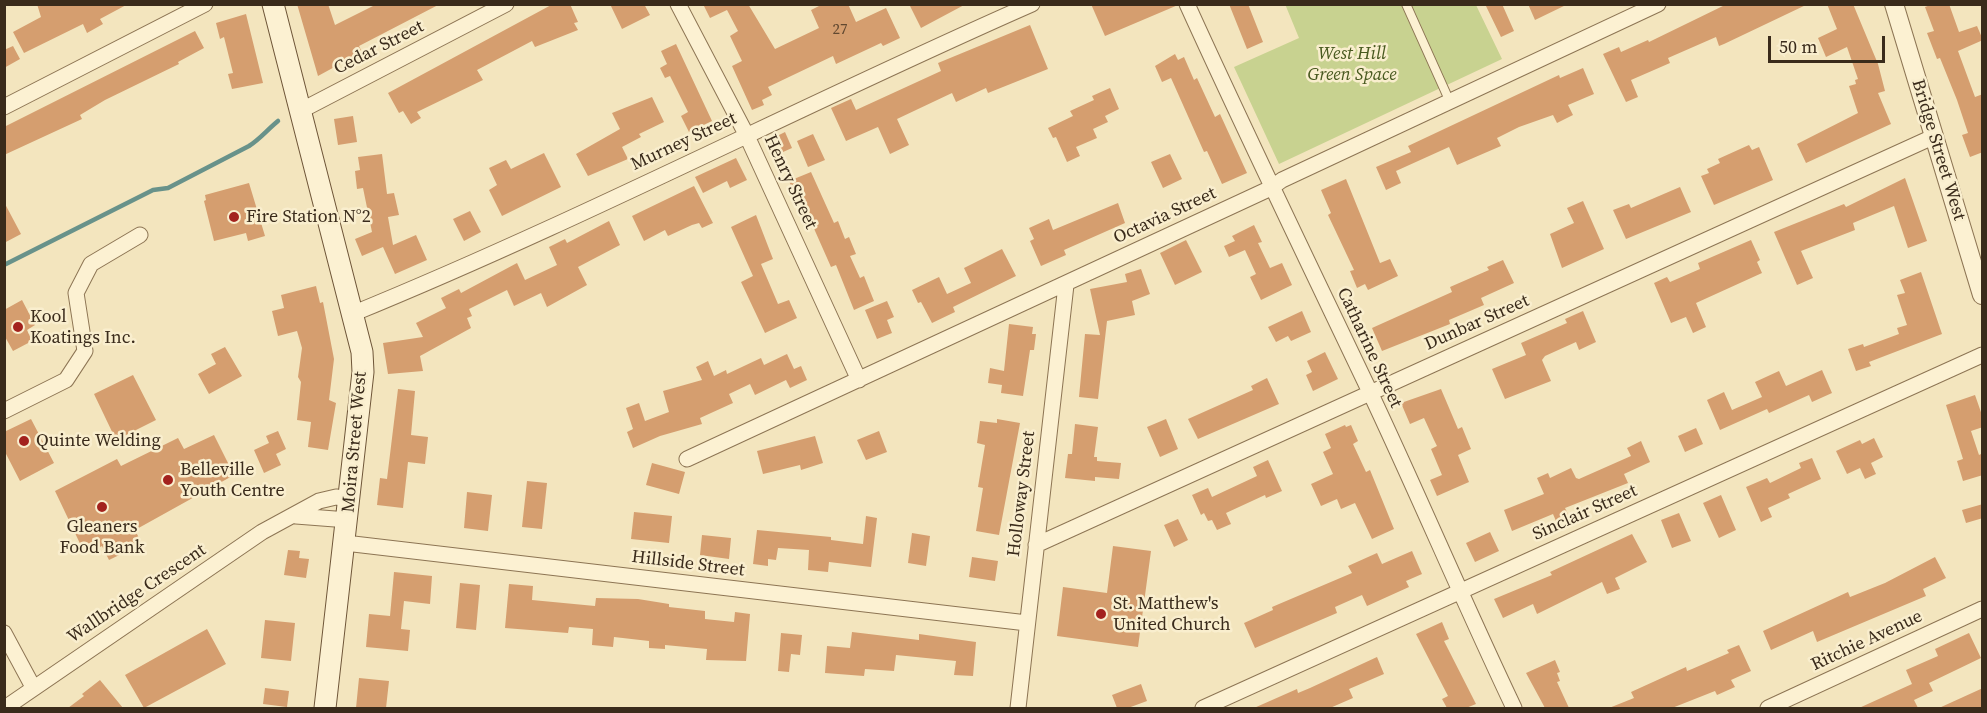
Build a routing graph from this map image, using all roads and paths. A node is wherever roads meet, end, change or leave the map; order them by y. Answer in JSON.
{"nodes":[{"id":1,"x":205,"y":4,"type":"edge"},
{"id":2,"x":273,"y":4,"type":"edge"},
{"id":3,"x":506,"y":4,"type":"edge"},
{"id":4,"x":678,"y":4,"type":"edge"},
{"id":5,"x":1032,"y":4,"type":"edge"},
{"id":6,"x":1187,"y":4,"type":"edge"},
{"id":7,"x":1406,"y":4,"type":"edge"},
{"id":8,"x":1658,"y":4,"type":"edge"},
{"id":9,"x":1894,"y":4,"type":"edge"},
{"id":10,"x":1450,"y":102,"type":"junction"},
{"id":11,"x":4,"y":107,"type":"edge"},
{"id":12,"x":302,"y":111,"type":"junction"},
{"id":13,"x":746,"y":134,"type":"junction"},
{"id":14,"x":1935,"y":136,"type":"junction"},
{"id":15,"x":1271,"y":188,"type":"junction"},
{"id":16,"x":140,"y":235,"type":"dead end"},
{"id":17,"x":1066,"y":285,"type":"junction"},
{"id":18,"x":1983,"y":296,"type":"edge"},
{"id":19,"x":352,"y":314,"type":"junction"},
{"id":20,"x":1983,"y":355,"type":"edge"},
{"id":21,"x":859,"y":380,"type":"junction"},
{"id":22,"x":1370,"y":393,"type":"junction"},
{"id":23,"x":4,"y":411,"type":"edge"},
{"id":24,"x":687,"y":459,"type":"dead end"},
{"id":25,"x":350,"y":499,"type":"junction"},
{"id":26,"x":293,"y":516,"type":"junction"},
{"id":27,"x":348,"y":520,"type":"junction"},
{"id":28,"x":345,"y":543,"type":"junction"},
{"id":29,"x":1036,"y":544,"type":"junction"},
{"id":30,"x":1459,"y":592,"type":"junction"},
{"id":31,"x":1983,"y":609,"type":"edge"},
{"id":32,"x":1027,"y":623,"type":"junction"},
{"id":33,"x":4,"y":633,"type":"edge"},
{"id":34,"x":33,"y":687,"type":"junction"},
{"id":35,"x":5,"y":708,"type":"edge"},
{"id":36,"x":325,"y":708,"type":"edge"},
{"id":37,"x":1018,"y":708,"type":"edge"},
{"id":38,"x":1203,"y":708,"type":"edge"},
{"id":39,"x":1514,"y":708,"type":"edge"},
{"id":40,"x":1768,"y":708,"type":"edge"}],
"edges":[{"from":1,"to":11,"type":"street"},
{"from":2,"to":12,"type":"main road","name":"Moira Street West"},
{"from":3,"to":12,"type":"street","name":"Cedar Street"},
{"from":4,"to":13,"type":"street","name":"Henry Street"},
{"from":5,"to":13,"type":"street","name":"Murney Street"},
{"from":6,"to":15,"type":"street","name":"Catharine Street"},
{"from":7,"to":10,"type":"lane"},
{"from":8,"to":10,"type":"street","name":"Octavia Street"},
{"from":9,"to":14,"type":"street","name":"Bridge Street West"},
{"from":10,"to":15,"type":"street","name":"Octavia Street"},
{"from":12,"to":19,"type":"main road","name":"Moira Street West"},
{"from":13,"to":19,"type":"street","name":"Murney Street"},
{"from":13,"to":21,"type":"street","name":"Henry Street"},
{"from":14,"to":18,"type":"street","name":"Bridge Street West"},
{"from":14,"to":22,"type":"street","name":"Dunbar Street"},
{"from":15,"to":17,"type":"street","name":"Octavia Street"},
{"from":15,"to":22,"type":"street","name":"Catharine Street"},
{"from":16,"to":23,"type":"street"},
{"from":17,"to":21,"type":"street","name":"Octavia Street"},
{"from":17,"to":29,"type":"street","name":"Holloway Street"},
{"from":19,"to":25,"type":"main road","name":"Moira Street West"},
{"from":20,"to":30,"type":"street","name":"Sinclair Street"},
{"from":21,"to":24,"type":"street","name":"Octavia Street"},
{"from":22,"to":29,"type":"street","name":"Dunbar Street"},
{"from":22,"to":30,"type":"street","name":"Catharine Street"},
{"from":25,"to":26,"type":"street","name":"Wallbridge Crescent"},
{"from":25,"to":27,"type":"main road","name":"Moira Street West"},
{"from":26,"to":27,"type":"street","name":"Wallbridge Crescent"},
{"from":26,"to":34,"type":"street","name":"Wallbridge Crescent"},
{"from":27,"to":28,"type":"main road","name":"Moira Street West"},
{"from":28,"to":32,"type":"street","name":"Hillside Street"},
{"from":28,"to":36,"type":"main road","name":"Moira Street West"},
{"from":29,"to":32,"type":"street","name":"Holloway Street"},
{"from":30,"to":38,"type":"street","name":"Sinclair Street"},
{"from":30,"to":39,"type":"street","name":"Catharine Street"},
{"from":31,"to":40,"type":"street","name":"Ritchie Avenue"},
{"from":32,"to":37,"type":"street","name":"Holloway Street"},
{"from":33,"to":34,"type":"street"},
{"from":34,"to":35,"type":"street","name":"Wallbridge Crescent"}]}
